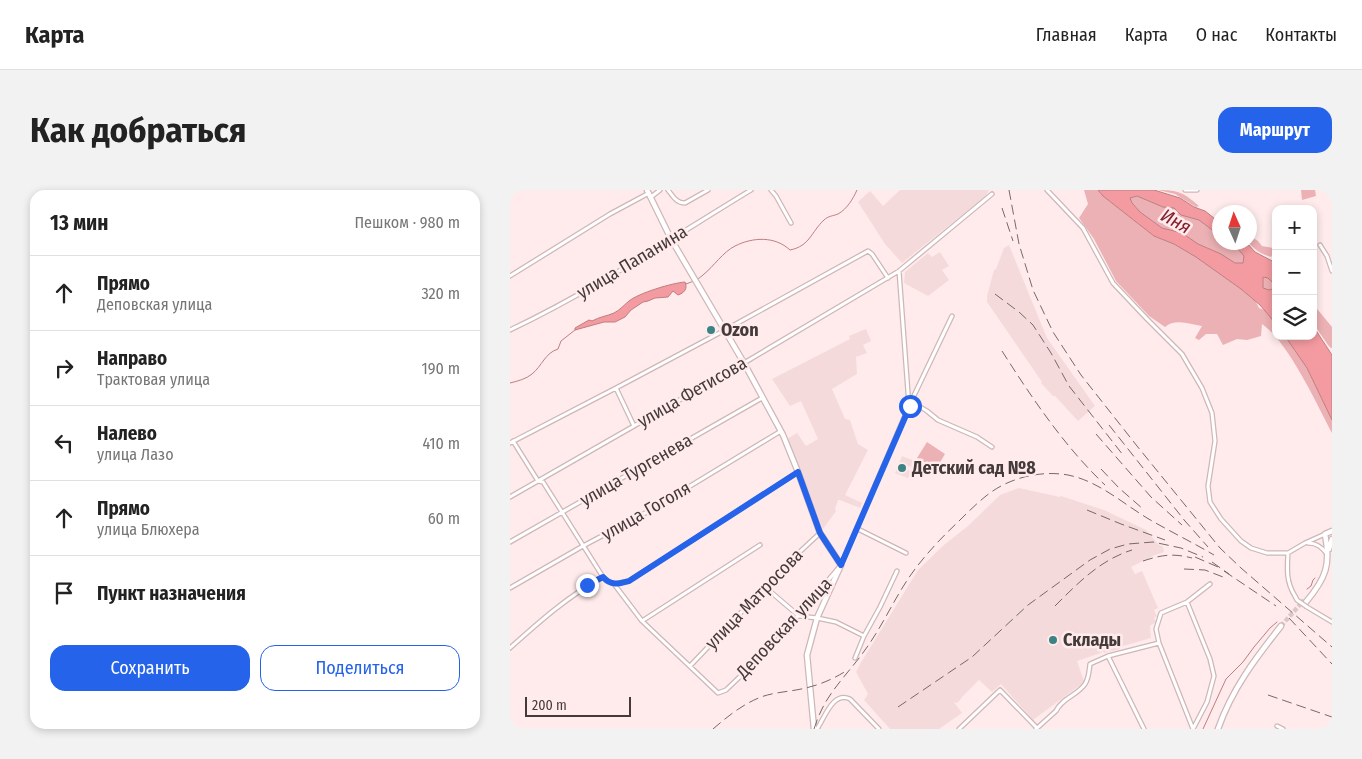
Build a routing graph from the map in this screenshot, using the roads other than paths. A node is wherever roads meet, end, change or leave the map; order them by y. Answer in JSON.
{"nodes":[{"id":1,"x":660,"y":190,"type":"edge"},
{"id":2,"x":668,"y":190,"type":"edge"},
{"id":3,"x":708,"y":190,"type":"edge"},
{"id":4,"x":751,"y":190,"type":"edge"},
{"id":5,"x":771,"y":190,"type":"edge"},
{"id":6,"x":1047,"y":190,"type":"edge"},
{"id":7,"x":1185,"y":190,"type":"edge"},
{"id":8,"x":1197,"y":190,"type":"edge"},
{"id":9,"x":649,"y":193,"type":"edge"},
{"id":10,"x":992,"y":194,"type":"dead end"},
{"id":11,"x":791,"y":223,"type":"dead end"},
{"id":12,"x":671,"y":239,"type":"junction"},
{"id":13,"x":1320,"y":245,"type":"dead end"},
{"id":14,"x":899,"y":271,"type":"junction"},
{"id":15,"x":1332,"y":271,"type":"edge"},
{"id":16,"x":510,"y":276,"type":"edge"},
{"id":17,"x":888,"y":278,"type":"junction"},
{"id":18,"x":952,"y":316,"type":"dead end"},
{"id":19,"x":510,"y":330,"type":"edge"},
{"id":20,"x":725,"y":330,"type":"junction"},
{"id":21,"x":744,"y":363,"type":"junction"},
{"id":22,"x":616,"y":388,"type":"junction"},
{"id":23,"x":762,"y":398,"type":"junction"},
{"id":24,"x":912,"y":402,"type":"junction"},
{"id":25,"x":910,"y":406,"type":"junction"},
{"id":26,"x":634,"y":426,"type":"junction"},
{"id":27,"x":781,"y":432,"type":"junction"},
{"id":28,"x":512,"y":442,"type":"edge"},
{"id":29,"x":992,"y":447,"type":"dead end"},
{"id":30,"x":798,"y":472,"type":"junction"},
{"id":31,"x":538,"y":481,"type":"junction"},
{"id":32,"x":510,"y":497,"type":"edge"},
{"id":33,"x":562,"y":512,"type":"junction"},
{"id":34,"x":858,"y":529,"type":"junction"},
{"id":35,"x":1332,"y":531,"type":"edge"},
{"id":36,"x":820,"y":533,"type":"junction"},
{"id":37,"x":1325,"y":534,"type":"junction"},
{"id":38,"x":1332,"y":539,"type":"edge"},
{"id":39,"x":510,"y":542,"type":"edge"},
{"id":40,"x":1305,"y":543,"type":"junction"},
{"id":41,"x":760,"y":545,"type":"dead end"},
{"id":42,"x":583,"y":546,"type":"junction"},
{"id":43,"x":906,"y":553,"type":"dead end"},
{"id":44,"x":1288,"y":553,"type":"junction"},
{"id":45,"x":1327,"y":555,"type":"junction"},
{"id":46,"x":841,"y":565,"type":"junction"},
{"id":47,"x":897,"y":571,"type":"dead end"},
{"id":48,"x":603,"y":577,"type":"junction"},
{"id":49,"x":614,"y":584,"type":"junction"},
{"id":50,"x":1210,"y":584,"type":"dead end"},
{"id":51,"x":765,"y":587,"type":"junction"},
{"id":52,"x":510,"y":588,"type":"edge"},
{"id":53,"x":1187,"y":602,"type":"junction"},
{"id":54,"x":1306,"y":603,"type":"junction"},
{"id":55,"x":799,"y":616,"type":"junction"},
{"id":56,"x":817,"y":618,"type":"junction"},
{"id":57,"x":642,"y":620,"type":"junction"},
{"id":58,"x":1332,"y":622,"type":"edge"},
{"id":59,"x":1283,"y":627,"type":"tunnel mouth"},
{"id":60,"x":864,"y":636,"type":"junction"},
{"id":61,"x":1159,"y":643,"type":"junction"},
{"id":62,"x":510,"y":648,"type":"edge"},
{"id":63,"x":1108,"y":656,"type":"junction"},
{"id":64,"x":855,"y":658,"type":"dead end"},
{"id":65,"x":690,"y":666,"type":"junction"},
{"id":66,"x":1277,"y":726,"type":"dead end"},
{"id":67,"x":1039,"y":728,"type":"edge"},
{"id":68,"x":814,"y":729,"type":"edge"},
{"id":69,"x":818,"y":729,"type":"edge"},
{"id":70,"x":879,"y":729,"type":"edge"},
{"id":71,"x":959,"y":729,"type":"edge"},
{"id":72,"x":1144,"y":729,"type":"edge"},
{"id":73,"x":1193,"y":729,"type":"edge"},
{"id":74,"x":1218,"y":729,"type":"edge"},
{"id":75,"x":1283,"y":729,"type":"edge"}],
"edges":[{"from":1,"to":9,"type":"street"},
{"from":2,"to":3,"type":"street"},
{"from":4,"to":12,"type":"street","name":"улица Папанина"},
{"from":5,"to":11,"type":"street"},
{"from":6,"to":44,"type":"street"},
{"from":7,"to":8,"type":"street"},
{"from":9,"to":12,"type":"street"},
{"from":9,"to":16,"type":"street"},
{"from":10,"to":14,"type":"street","name":"улица Фетисова"},
{"from":12,"to":19,"type":"street","name":"улица Папанина"},
{"from":12,"to":20,"type":"street"},
{"from":13,"to":15,"type":"street"},
{"from":14,"to":17,"type":"street","name":"улица Фетисова"},
{"from":14,"to":25,"type":"street"},
{"from":17,"to":20,"type":"street"},
{"from":17,"to":21,"type":"street","name":"улица Фетисова"},
{"from":18,"to":24,"type":"street","name":"Деповская улица"},
{"from":20,"to":21,"type":"street"},
{"from":20,"to":22,"type":"street"},
{"from":21,"to":23,"type":"street"},
{"from":21,"to":26,"type":"street","name":"улица Фетисова"},
{"from":22,"to":26,"type":"street"},
{"from":22,"to":28,"type":"street"},
{"from":23,"to":27,"type":"street"},
{"from":23,"to":33,"type":"street","name":"улица Тургенева"},
{"from":24,"to":25,"type":"street","name":"Деповская улица"},
{"from":24,"to":29,"type":"street"},
{"from":25,"to":34,"type":"street","name":"Деповская улица"},
{"from":26,"to":31,"type":"street","name":"улица Фетисова"},
{"from":27,"to":30,"type":"street"},
{"from":27,"to":42,"type":"street","name":"улица Гоголя"},
{"from":28,"to":31,"type":"street"},
{"from":30,"to":36,"type":"street"},
{"from":30,"to":49,"type":"street"},
{"from":31,"to":32,"type":"street","name":"улица Фетисова"},
{"from":31,"to":33,"type":"street"},
{"from":33,"to":39,"type":"street","name":"улица Тургенева"},
{"from":33,"to":42,"type":"street"},
{"from":34,"to":43,"type":"street"},
{"from":34,"to":46,"type":"street","name":"Деповская улица"},
{"from":35,"to":37,"type":"street"},
{"from":36,"to":46,"type":"street"},
{"from":36,"to":51,"type":"street","name":"улица Матросова"},
{"from":37,"to":40,"type":"street"},
{"from":37,"to":45,"type":"street"},
{"from":38,"to":45,"type":"street"},
{"from":40,"to":44,"type":"street"},
{"from":40,"to":45,"type":"street"},
{"from":41,"to":57,"type":"street"},
{"from":42,"to":48,"type":"street"},
{"from":42,"to":52,"type":"street","name":"улица Гоголя"},
{"from":44,"to":54,"type":"street","bridge":true},
{"from":45,"to":54,"type":"street"},
{"from":46,"to":55,"type":"street","name":"Деповская улица"},
{"from":46,"to":56,"type":"street","name":"Деповская улица"},
{"from":47,"to":60,"type":"street"},
{"from":48,"to":49,"type":"street"},
{"from":48,"to":62,"type":"street"},
{"from":49,"to":57,"type":"street"},
{"from":50,"to":53,"type":"street"},
{"from":51,"to":55,"type":"street"},
{"from":51,"to":65,"type":"street","name":"улица Матросова"},
{"from":53,"to":61,"type":"street"},
{"from":53,"to":73,"type":"street"},
{"from":54,"to":58,"type":"street"},
{"from":55,"to":56,"type":"street"},
{"from":55,"to":65,"type":"street","name":"Деповская улица"},
{"from":56,"to":60,"type":"street"},
{"from":56,"to":68,"type":"street","name":"Деповская улица"},
{"from":57,"to":65,"type":"street"},
{"from":59,"to":74,"type":"street"},
{"from":60,"to":64,"type":"street"},
{"from":61,"to":63,"type":"street"},
{"from":61,"to":73,"type":"street"},
{"from":63,"to":67,"type":"street"},
{"from":63,"to":72,"type":"street"},
{"from":66,"to":75,"type":"street"},
{"from":67,"to":71,"type":"street"},
{"from":69,"to":70,"type":"street"}]}
